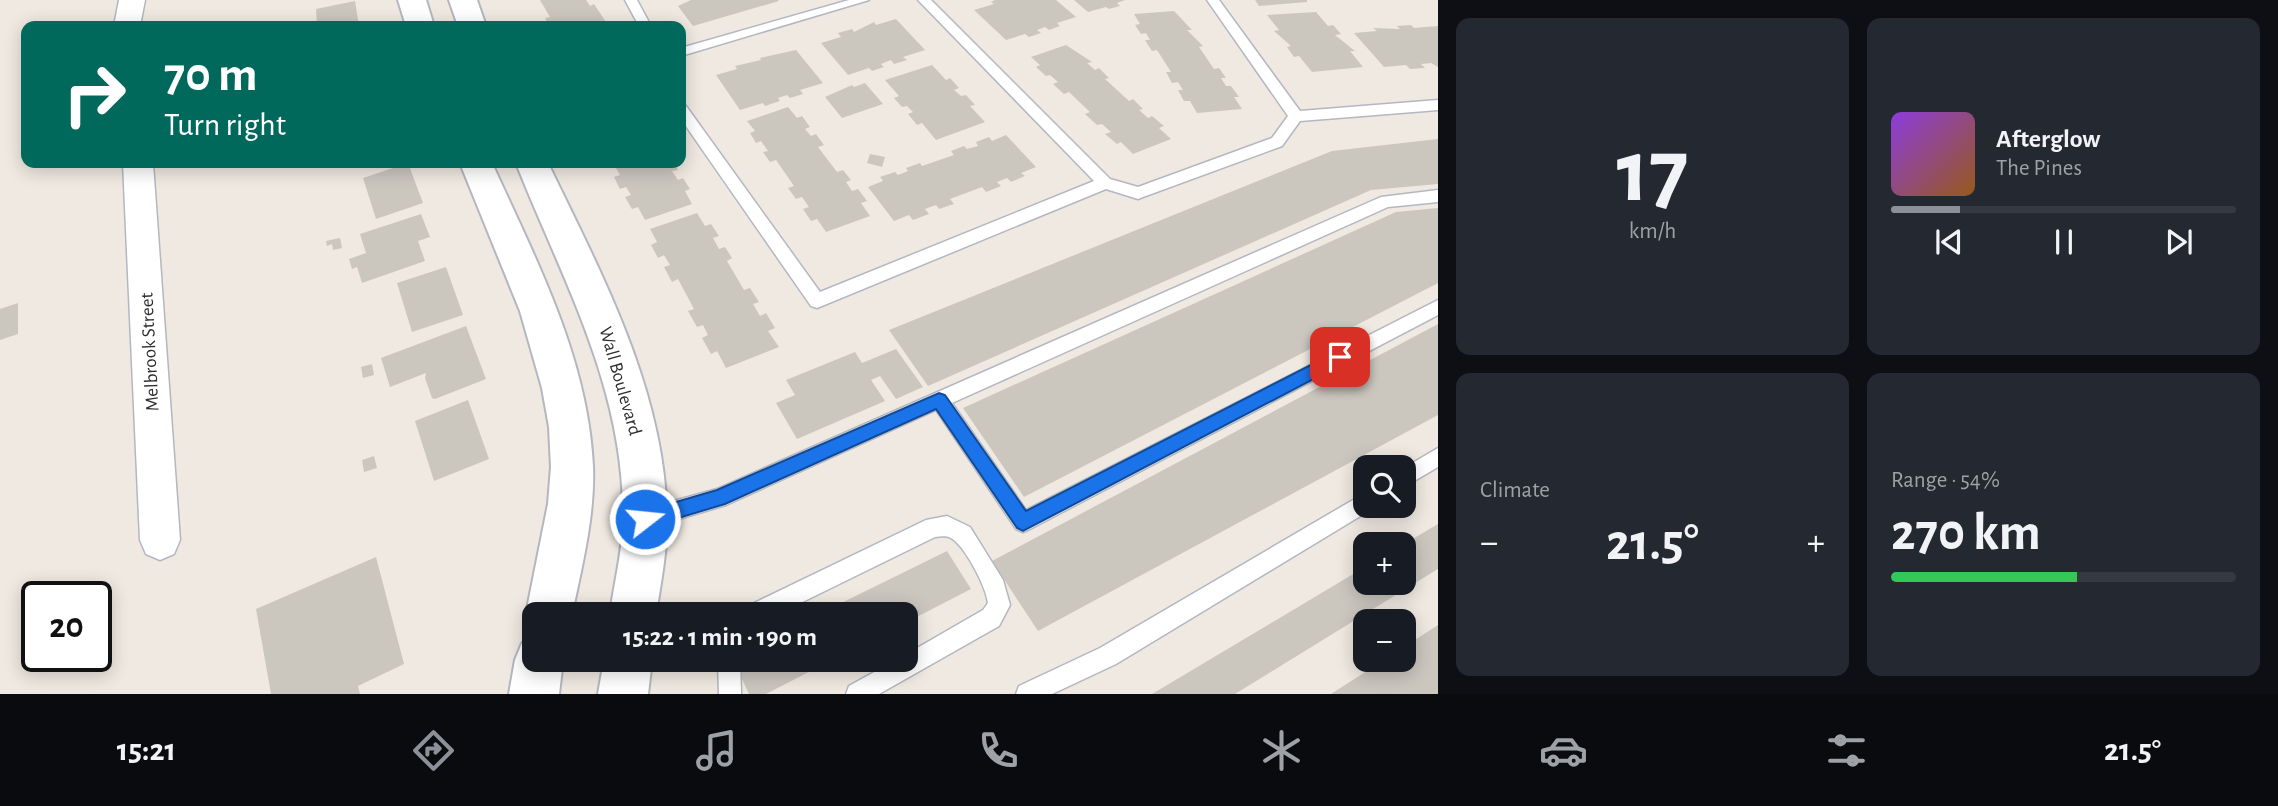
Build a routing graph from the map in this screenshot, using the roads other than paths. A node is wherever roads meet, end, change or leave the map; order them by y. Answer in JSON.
{"nodes":[{"id":1,"x":132,"y":0,"type":"edge"},
{"id":2,"x":412,"y":0,"type":"edge"},
{"id":3,"x":463,"y":0,"type":"edge"},
{"id":4,"x":631,"y":0,"type":"edge"},
{"id":5,"x":863,"y":0,"type":"edge"},
{"id":6,"x":924,"y":0,"type":"edge"},
{"id":7,"x":1213,"y":0,"type":"edge"},
{"id":8,"x":128,"y":21,"type":"edge"},
{"id":9,"x":418,"y":21,"type":"edge"},
{"id":10,"x":470,"y":21,"type":"edge"},
{"id":11,"x":642,"y":21,"type":"edge"},
{"id":12,"x":686,"y":51,"type":"edge"},
{"id":13,"x":1438,"y":105,"type":"edge"},
{"id":14,"x":1296,"y":116,"type":"junction"},
{"id":15,"x":686,"y":117,"type":"edge"},
{"id":16,"x":138,"y":168,"type":"edge"},
{"id":17,"x":478,"y":168,"type":"edge"},
{"id":18,"x":534,"y":168,"type":"edge"},
{"id":19,"x":1105,"y":183,"type":"junction"},
{"id":20,"x":1438,"y":196,"type":"edge"},
{"id":21,"x":1438,"y":307,"type":"edge"},
{"id":22,"x":617,"y":358,"type":"junction"},
{"id":23,"x":561,"y":377,"type":"junction"},
{"id":24,"x":939,"y":400,"type":"junction"},
{"id":25,"x":1438,"y":457,"type":"edge"},
{"id":26,"x":1416,"y":471,"type":"edge"},
{"id":27,"x":1353,"y":509,"type":"edge"},
{"id":28,"x":645,"y":519,"type":"junction"},
{"id":29,"x":160,"y":540,"type":"dead end"},
{"id":30,"x":552,"y":602,"type":"edge"},
{"id":31,"x":635,"y":602,"type":"edge"},
{"id":32,"x":780,"y":602,"type":"edge"},
{"id":33,"x":918,"y":659,"type":"edge"},
{"id":34,"x":537,"y":672,"type":"edge"},
{"id":35,"x":627,"y":672,"type":"edge"},
{"id":36,"x":729,"y":672,"type":"edge"},
{"id":37,"x":896,"y":672,"type":"edge"},
{"id":38,"x":534,"y":694,"type":"edge"},
{"id":39,"x":624,"y":694,"type":"edge"},
{"id":40,"x":730,"y":694,"type":"edge"},
{"id":41,"x":857,"y":694,"type":"edge"},
{"id":42,"x":1027,"y":694,"type":"edge"}],
"edges":[{"from":1,"to":8,"type":"street"},
{"from":2,"to":9,"type":"street"},
{"from":3,"to":10,"type":"street"},
{"from":4,"to":11,"type":"lane"},
{"from":5,"to":12,"type":"lane"},
{"from":6,"to":19,"type":"lane"},
{"from":7,"to":14,"type":"lane"},
{"from":13,"to":14,"type":"lane"},
{"from":14,"to":19,"type":"lane"},
{"from":15,"to":19,"type":"lane"},
{"from":16,"to":29,"type":"street","name":"Melbrook Street"},
{"from":17,"to":23,"type":"street"},
{"from":18,"to":22,"type":"street","name":"Wall Boulevard"},
{"from":20,"to":24,"type":"lane"},
{"from":21,"to":24,"type":"lane"},
{"from":22,"to":23,"type":"street"},
{"from":22,"to":28,"type":"street","name":"Wall Boulevard"},
{"from":23,"to":30,"type":"street"},
{"from":24,"to":28,"type":"lane"},
{"from":25,"to":26,"type":"lane"},
{"from":27,"to":42,"type":"lane"},
{"from":28,"to":31,"type":"street","name":"Wall Boulevard"},
{"from":32,"to":33,"type":"lane"},
{"from":34,"to":38,"type":"street"},
{"from":35,"to":39,"type":"street"},
{"from":36,"to":40,"type":"lane"},
{"from":37,"to":41,"type":"lane"}]}
